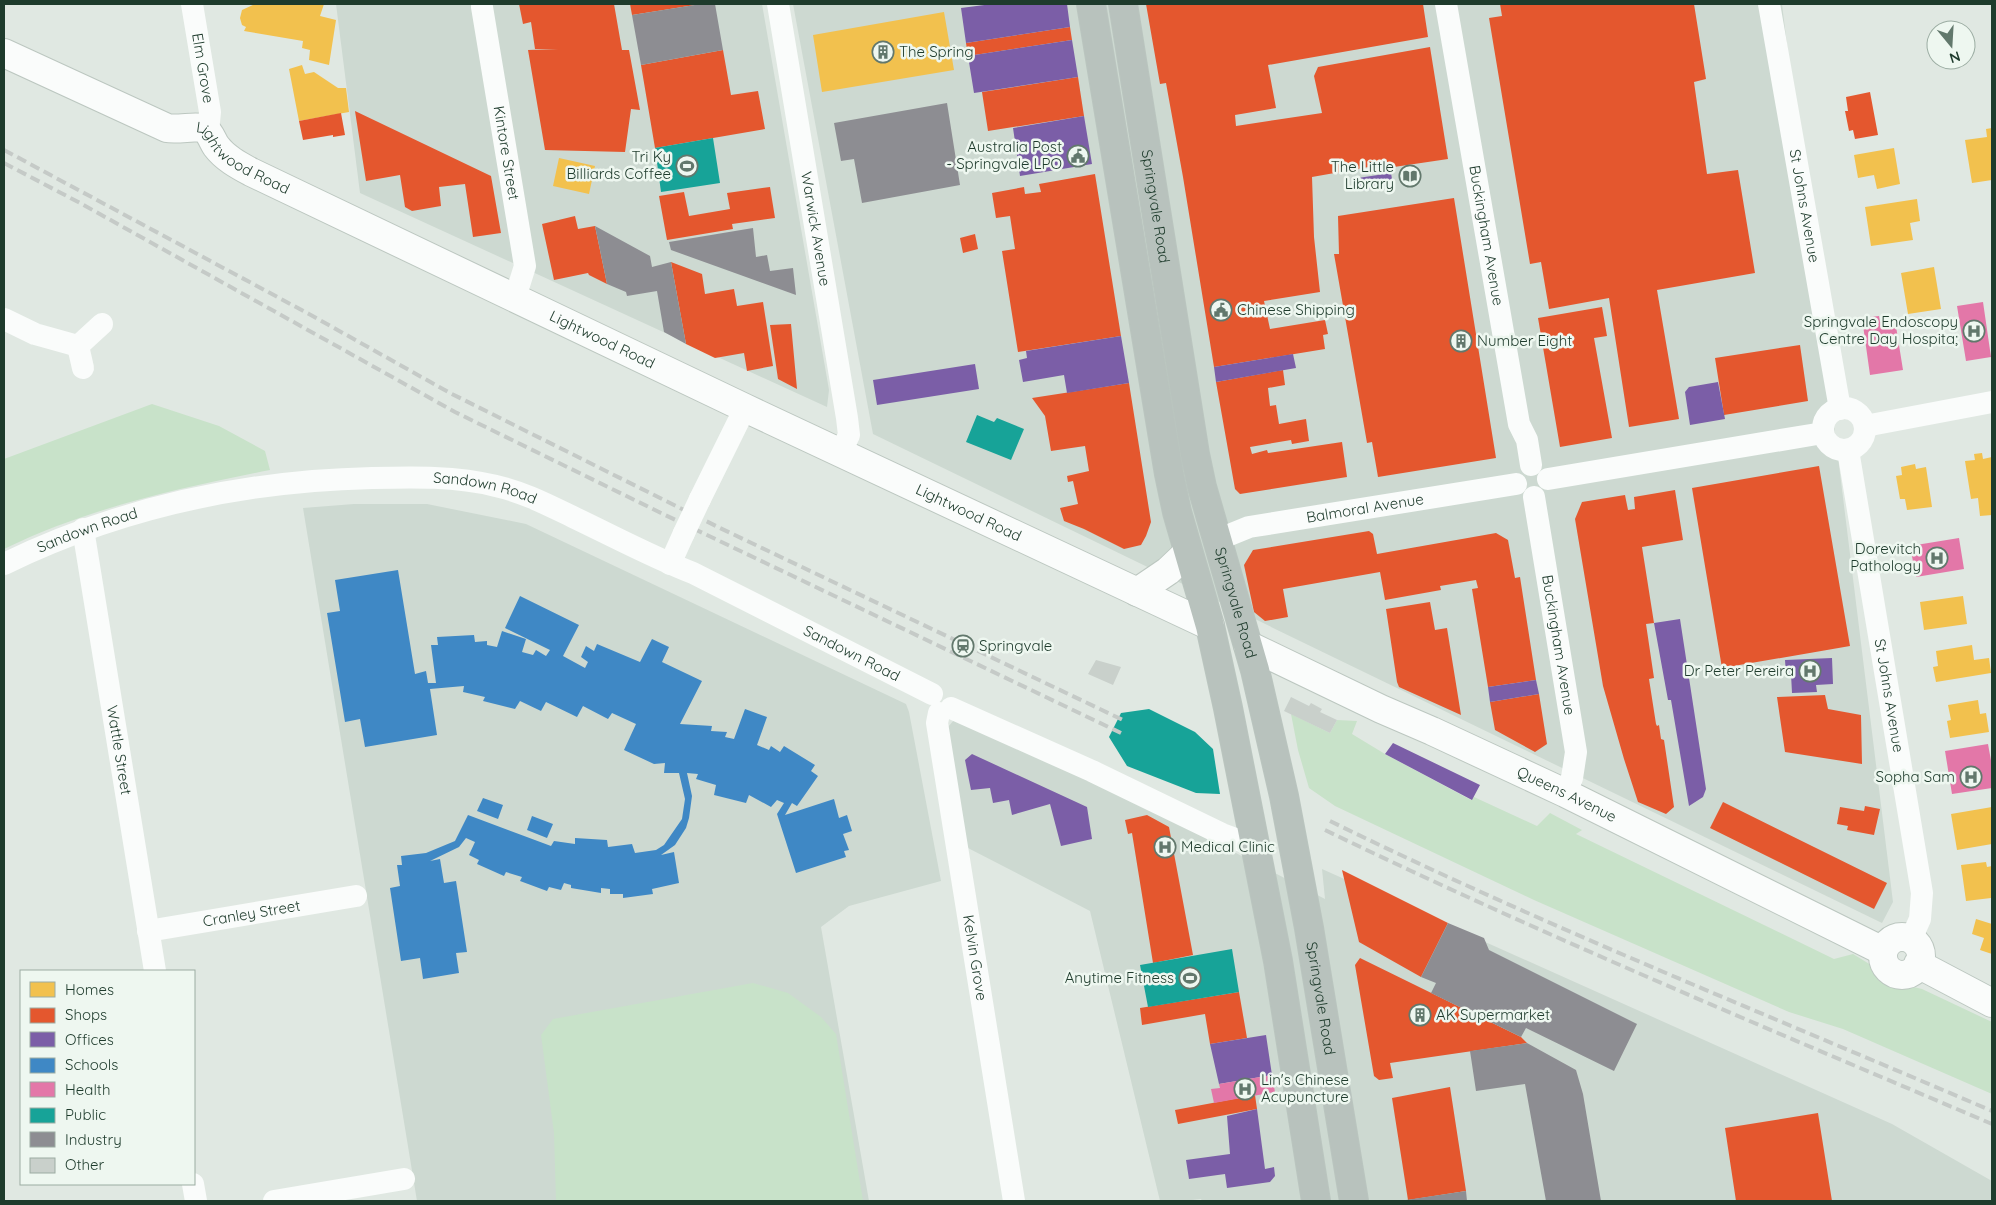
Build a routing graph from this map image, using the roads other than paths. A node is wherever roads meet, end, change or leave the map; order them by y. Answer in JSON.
{"nodes":[{"id":1,"x":192,"y":4,"type":"edge"},
{"id":2,"x":778,"y":4,"type":"edge"},
{"id":3,"x":1091,"y":4,"type":"edge"},
{"id":4,"x":1123,"y":4,"type":"edge"},
{"id":5,"x":1446,"y":4,"type":"edge"},
{"id":6,"x":1769,"y":4,"type":"edge"},
{"id":7,"x":482,"y":7,"type":"dead end"},
{"id":8,"x":4,"y":53,"type":"edge"},
{"id":9,"x":208,"y":132,"type":"junction"},
{"id":10,"x":515,"y":298,"type":"junction"},
{"id":11,"x":4,"y":319,"type":"edge"},
{"id":12,"x":102,"y":324,"type":"dead end"},
{"id":13,"x":78,"y":346,"type":"junction"},
{"id":14,"x":83,"y":368,"type":"dead end"},
{"id":15,"x":1992,"y":402,"type":"edge"},
{"id":16,"x":745,"y":408,"type":"junction"},
{"id":17,"x":1840,"y":409,"type":"junction"},
{"id":18,"x":1865,"y":426,"type":"junction"},
{"id":19,"x":1823,"y":433,"type":"junction"},
{"id":20,"x":1848,"y":450,"type":"junction"},
{"id":21,"x":841,"y":452,"type":"junction"},
{"id":22,"x":1539,"y":472,"type":"junction"},
{"id":23,"x":1516,"y":484,"type":"junction"},
{"id":24,"x":1534,"y":497,"type":"junction"},
{"id":25,"x":83,"y":529,"type":"junction"},
{"id":26,"x":1217,"y":540,"type":"junction"},
{"id":27,"x":1188,"y":552,"type":"junction"},
{"id":28,"x":4,"y":564,"type":"edge"},
{"id":29,"x":670,"y":564,"type":"junction"},
{"id":30,"x":1136,"y":592,"type":"junction"},
{"id":31,"x":1210,"y":626,"type":"junction"},
{"id":32,"x":1248,"y":645,"type":"junction"},
{"id":33,"x":940,"y":705,"type":"junction"},
{"id":34,"x":1565,"y":793,"type":"junction"},
{"id":35,"x":1255,"y":846,"type":"junction"},
{"id":36,"x":356,"y":896,"type":"dead end"},
{"id":37,"x":148,"y":931,"type":"junction"},
{"id":38,"x":1915,"y":952,"type":"junction"},
{"id":39,"x":155,"y":970,"type":"edge"},
{"id":40,"x":1992,"y":1002,"type":"edge"},
{"id":41,"x":404,"y":1179,"type":"dead end"},
{"id":42,"x":193,"y":1185,"type":"edge"},
{"id":43,"x":196,"y":1201,"type":"edge"},
{"id":44,"x":274,"y":1201,"type":"edge"},
{"id":45,"x":1014,"y":1201,"type":"edge"},
{"id":46,"x":1316,"y":1201,"type":"edge"},
{"id":47,"x":1354,"y":1201,"type":"edge"}],
"edges":[{"from":1,"to":9,"type":"street","name":"Elm Grove"},
{"from":2,"to":21,"type":"street","name":"Warwick Avenue"},
{"from":3,"to":27,"type":"highway","name":"Springvale Road"},
{"from":4,"to":26,"type":"highway","name":"Springvale Road"},
{"from":5,"to":22,"type":"street","name":"Buckingham Avenue"},
{"from":6,"to":17,"type":"street","name":"St Johns Avenue"},
{"from":7,"to":10,"type":"street","name":"Kintore Street"},
{"from":8,"to":9,"type":"main road","name":"Lightwood Road"},
{"from":9,"to":10,"type":"main road","name":"Lightwood Road"},
{"from":10,"to":16,"type":"main road","name":"Lightwood Road"},
{"from":11,"to":13,"type":"street"},
{"from":12,"to":13,"type":"street"},
{"from":13,"to":14,"type":"street"},
{"from":15,"to":18,"type":"street"},
{"from":16,"to":21,"type":"main road","name":"Lightwood Road"},
{"from":16,"to":29,"type":"street","bridge":true},
{"from":17,"to":18,"type":"street"},
{"from":17,"to":19,"type":"street"},
{"from":18,"to":20,"type":"street"},
{"from":19,"to":20,"type":"street"},
{"from":19,"to":22,"type":"street"},
{"from":20,"to":38,"type":"street","name":"St Johns Avenue"},
{"from":21,"to":30,"type":"main road","name":"Lightwood Road"},
{"from":22,"to":23,"type":"street"},
{"from":22,"to":24,"type":"street"},
{"from":23,"to":24,"type":"street"},
{"from":23,"to":26,"type":"street","name":"Balmoral Avenue"},
{"from":24,"to":34,"type":"street","name":"Buckingham Avenue"},
{"from":25,"to":28,"type":"street","name":"Sandown Road"},
{"from":25,"to":29,"type":"street","name":"Sandown Road"},
{"from":25,"to":37,"type":"street","name":"Wattle Street"},
{"from":26,"to":32,"type":"highway","name":"Springvale Road"},
{"from":27,"to":30,"type":"main road"},
{"from":27,"to":31,"type":"highway","name":"Springvale Road"},
{"from":29,"to":33,"type":"street","name":"Sandown Road"},
{"from":30,"to":31,"type":"main road","name":"Lightwood Road"},
{"from":31,"to":32,"type":"highway"},
{"from":31,"to":35,"type":"highway","name":"Springvale Road"},
{"from":32,"to":34,"type":"main road","name":"Queens Avenue"},
{"from":32,"to":47,"type":"highway","name":"Springvale Road"},
{"from":33,"to":35,"type":"street","name":"Sandown Road"},
{"from":33,"to":45,"type":"street","name":"Kelvin Grove"},
{"from":34,"to":38,"type":"main road","name":"Queens Avenue"},
{"from":35,"to":46,"type":"highway","name":"Springvale Road"},
{"from":36,"to":37,"type":"street","name":"Cranley Street"},
{"from":37,"to":39,"type":"street","name":"Wattle Street"},
{"from":38,"to":40,"type":"main road"},
{"from":41,"to":44,"type":"street"},
{"from":42,"to":43,"type":"street"}]}
